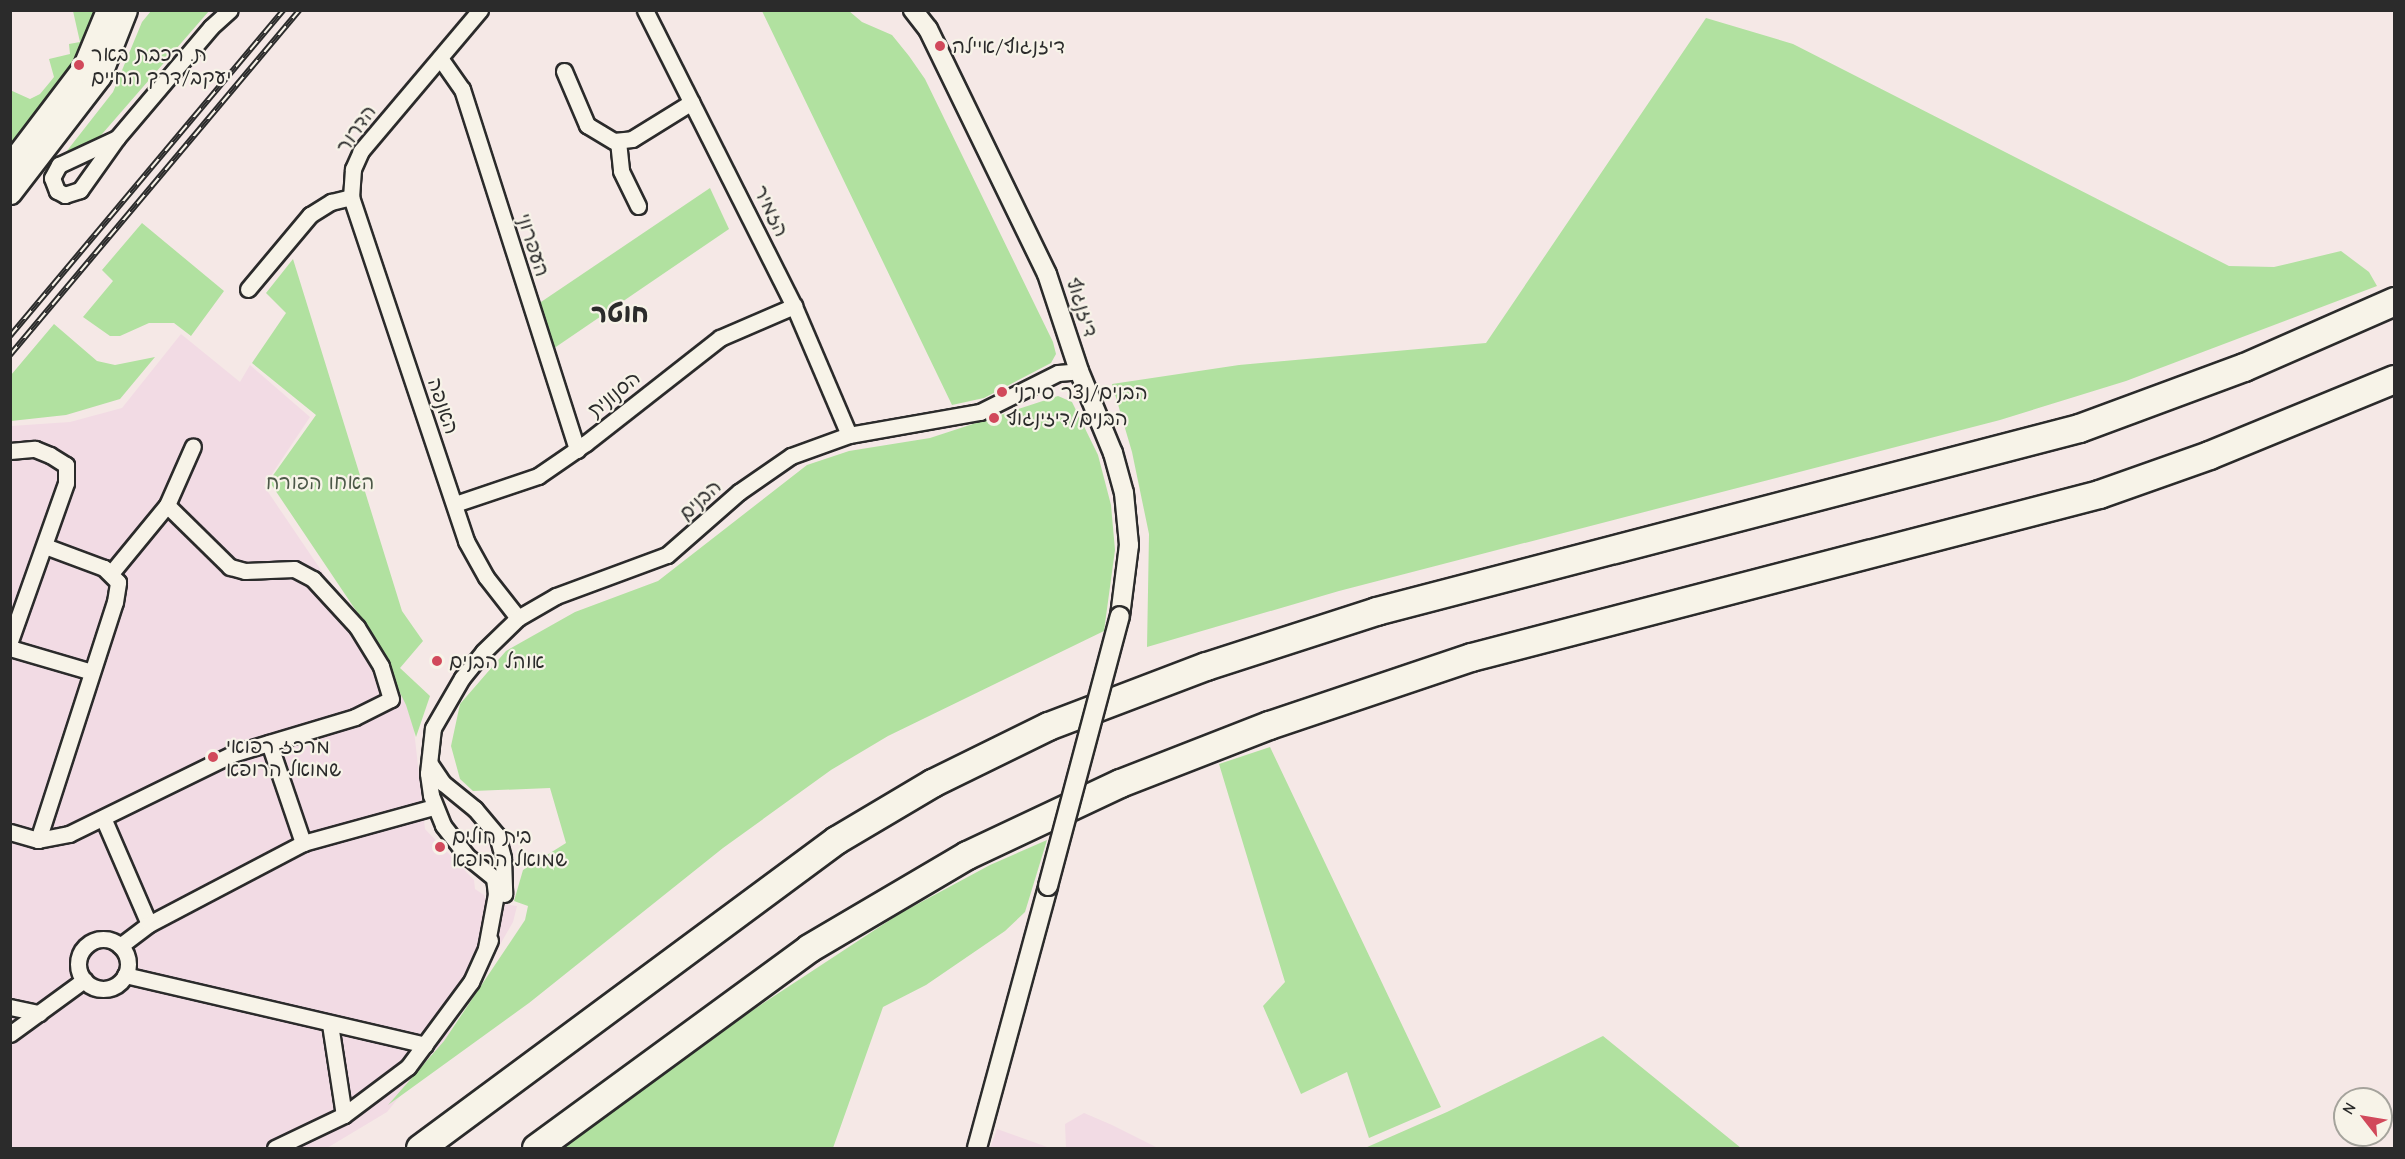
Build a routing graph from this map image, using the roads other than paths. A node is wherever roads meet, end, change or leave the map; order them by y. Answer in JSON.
{"nodes":[{"id":1,"x":107,"y":10,"type":"edge"},
{"id":2,"x":126,"y":10,"type":"edge"},
{"id":3,"x":230,"y":10,"type":"edge"},
{"id":4,"x":480,"y":10,"type":"edge"},
{"id":5,"x":645,"y":10,"type":"edge"},
{"id":6,"x":898,"y":10,"type":"edge"},
{"id":7,"x":913,"y":10,"type":"edge"},
{"id":8,"x":928,"y":29,"type":"junction"},
{"id":9,"x":440,"y":58,"type":"junction"},
{"id":10,"x":564,"y":71,"type":"dead end"},
{"id":11,"x":692,"y":102,"type":"junction"},
{"id":12,"x":117,"y":138,"type":"dead end"},
{"id":13,"x":618,"y":141,"type":"junction"},
{"id":14,"x":10,"y":164,"type":"edge"},
{"id":15,"x":10,"y":193,"type":"edge"},
{"id":16,"x":351,"y":197,"type":"junction"},
{"id":17,"x":638,"y":206,"type":"dead end"},
{"id":18,"x":248,"y":289,"type":"dead end"},
{"id":19,"x":2394,"y":295,"type":"edge"},
{"id":20,"x":2394,"y":301,"type":"edge"},
{"id":21,"x":794,"y":306,"type":"junction"},
{"id":22,"x":2341,"y":325,"type":"junction"},
{"id":23,"x":1079,"y":371,"type":"junction"},
{"id":24,"x":2394,"y":379,"type":"edge"},
{"id":25,"x":849,"y":435,"type":"junction"},
{"id":26,"x":193,"y":446,"type":"dead end"},
{"id":27,"x":577,"y":450,"type":"junction"},
{"id":28,"x":10,"y":451,"type":"edge"},
{"id":29,"x":454,"y":504,"type":"junction"},
{"id":30,"x":167,"y":505,"type":"junction"},
{"id":31,"x":45,"y":546,"type":"junction"},
{"id":32,"x":112,"y":572,"type":"junction"},
{"id":33,"x":518,"y":618,"type":"junction"},
{"id":34,"x":10,"y":641,"type":"edge"},
{"id":35,"x":10,"y":648,"type":"edge"},
{"id":36,"x":92,"y":672,"type":"junction"},
{"id":37,"x":269,"y":743,"type":"junction"},
{"id":38,"x":430,"y":764,"type":"junction"},
{"id":39,"x":434,"y":807,"type":"junction"},
{"id":40,"x":104,"y":820,"type":"junction"},
{"id":41,"x":10,"y":832,"type":"edge"},
{"id":42,"x":38,"y":840,"type":"junction"},
{"id":43,"x":303,"y":843,"type":"junction"},
{"id":44,"x":498,"y":904,"type":"junction"},
{"id":45,"x":148,"y":924,"type":"junction"},
{"id":46,"x":120,"y":946,"type":"junction"},
{"id":47,"x":125,"y":975,"type":"junction"},
{"id":48,"x":84,"y":980,"type":"junction"},
{"id":49,"x":10,"y":1007,"type":"edge"},
{"id":50,"x":39,"y":1013,"type":"junction"},
{"id":51,"x":330,"y":1024,"type":"junction"},
{"id":52,"x":10,"y":1034,"type":"edge"},
{"id":53,"x":425,"y":1045,"type":"junction"},
{"id":54,"x":344,"y":1115,"type":"junction"},
{"id":55,"x":275,"y":1149,"type":"edge"},
{"id":56,"x":420,"y":1149,"type":"edge"},
{"id":57,"x":536,"y":1149,"type":"edge"},
{"id":58,"x":977,"y":1149,"type":"edge"}],
"edges":[{"from":1,"to":14,"type":"main road"},
{"from":2,"to":15,"type":"main road"},
{"from":3,"to":12,"type":"street"},
{"from":4,"to":9,"type":"street","name":"הדרור"},
{"from":5,"to":11,"type":"street","name":"הזמיר"},
{"from":6,"to":8,"type":"street"},
{"from":7,"to":8,"type":"street","name":"דיזנגוף"},
{"from":8,"to":23,"type":"street","name":"דיזנגוף"},
{"from":9,"to":16,"type":"street","name":"הדרור"},
{"from":9,"to":27,"type":"street","name":"העפרוני"},
{"from":10,"to":13,"type":"street"},
{"from":11,"to":13,"type":"street"},
{"from":11,"to":21,"type":"street","name":"הזמיר"},
{"from":13,"to":17,"type":"street"},
{"from":16,"to":18,"type":"street"},
{"from":16,"to":29,"type":"street","name":"האנפה"},
{"from":19,"to":22,"type":"highway"},
{"from":20,"to":22,"type":"highway"},
{"from":21,"to":25,"type":"street","name":"הזמיר"},
{"from":21,"to":27,"type":"street","name":"הסנונית"},
{"from":22,"to":56,"type":"highway"},
{"from":23,"to":25,"type":"street","name":"הבנים"},
{"from":23,"to":58,"type":"street","name":"דיזנגוף","bridge":true},
{"from":24,"to":57,"type":"highway"},
{"from":25,"to":33,"type":"street","name":"הבנים"},
{"from":26,"to":30,"type":"street"},
{"from":27,"to":29,"type":"street","name":"הסנונית"},
{"from":28,"to":31,"type":"street"},
{"from":29,"to":33,"type":"street","name":"האנפה"},
{"from":30,"to":32,"type":"street"},
{"from":30,"to":37,"type":"street"},
{"from":31,"to":32,"type":"street"},
{"from":31,"to":34,"type":"street"},
{"from":32,"to":36,"type":"street"},
{"from":33,"to":38,"type":"street","name":"הבנים"},
{"from":35,"to":36,"type":"street"},
{"from":36,"to":42,"type":"street"},
{"from":37,"to":40,"type":"street"},
{"from":37,"to":43,"type":"street"},
{"from":38,"to":39,"type":"street","name":"הבנים"},
{"from":38,"to":44,"type":"street"},
{"from":39,"to":43,"type":"street"},
{"from":39,"to":44,"type":"street","name":"הבנים"},
{"from":40,"to":42,"type":"street"},
{"from":40,"to":45,"type":"street"},
{"from":41,"to":42,"type":"street"},
{"from":43,"to":45,"type":"street"},
{"from":44,"to":53,"type":"street"},
{"from":45,"to":46,"type":"street"},
{"from":46,"to":47,"type":"street"},
{"from":46,"to":48,"type":"street"},
{"from":47,"to":48,"type":"street"},
{"from":47,"to":51,"type":"street"},
{"from":48,"to":50,"type":"street"},
{"from":49,"to":50,"type":"street"},
{"from":50,"to":52,"type":"street"},
{"from":51,"to":53,"type":"street"},
{"from":51,"to":54,"type":"street"},
{"from":53,"to":54,"type":"street"},
{"from":54,"to":55,"type":"street"}]}
